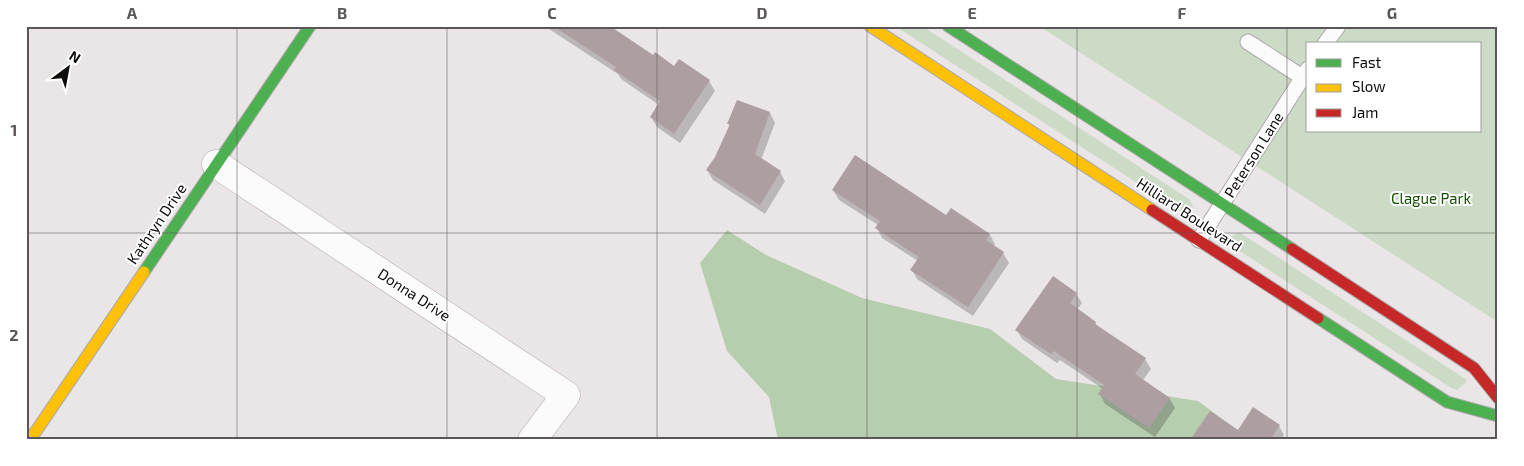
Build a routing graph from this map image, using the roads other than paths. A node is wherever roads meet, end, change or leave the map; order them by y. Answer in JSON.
{"nodes":[{"id":1,"x":310,"y":26,"type":"edge"},
{"id":2,"x":870,"y":26,"type":"edge"},
{"id":3,"x":948,"y":26,"type":"edge"},
{"id":4,"x":1338,"y":26,"type":"edge"},
{"id":5,"x":1248,"y":42,"type":"dead end"},
{"id":6,"x":1326,"y":42,"type":"edge"},
{"id":7,"x":1305,"y":73,"type":"edge"},
{"id":8,"x":216,"y":164,"type":"junction"},
{"id":9,"x":1223,"y":205,"type":"junction"},
{"id":10,"x":1199,"y":240,"type":"junction"},
{"id":11,"x":1498,"y":398,"type":"edge"},
{"id":12,"x":1498,"y":416,"type":"edge"},
{"id":13,"x":30,"y":440,"type":"edge"},
{"id":14,"x":532,"y":440,"type":"edge"}],
"edges":[{"from":1,"to":8,"type":"main road","name":"Kathryn Drive"},
{"from":2,"to":10,"type":"main road","name":"Hilliard Boulevard"},
{"from":3,"to":9,"type":"main road","name":"Hilliard Boulevard"},
{"from":4,"to":6,"type":"lane"},
{"from":5,"to":7,"type":"lane"},
{"from":7,"to":9,"type":"lane","name":"Peterson Lane"},
{"from":8,"to":13,"type":"main road","name":"Kathryn Drive"},
{"from":8,"to":14,"type":"street","name":"Donna Drive"},
{"from":9,"to":10,"type":"lane","name":"Peterson Lane"},
{"from":9,"to":11,"type":"main road","name":"Hilliard Boulevard"},
{"from":10,"to":12,"type":"main road","name":"Hilliard Boulevard"}]}
